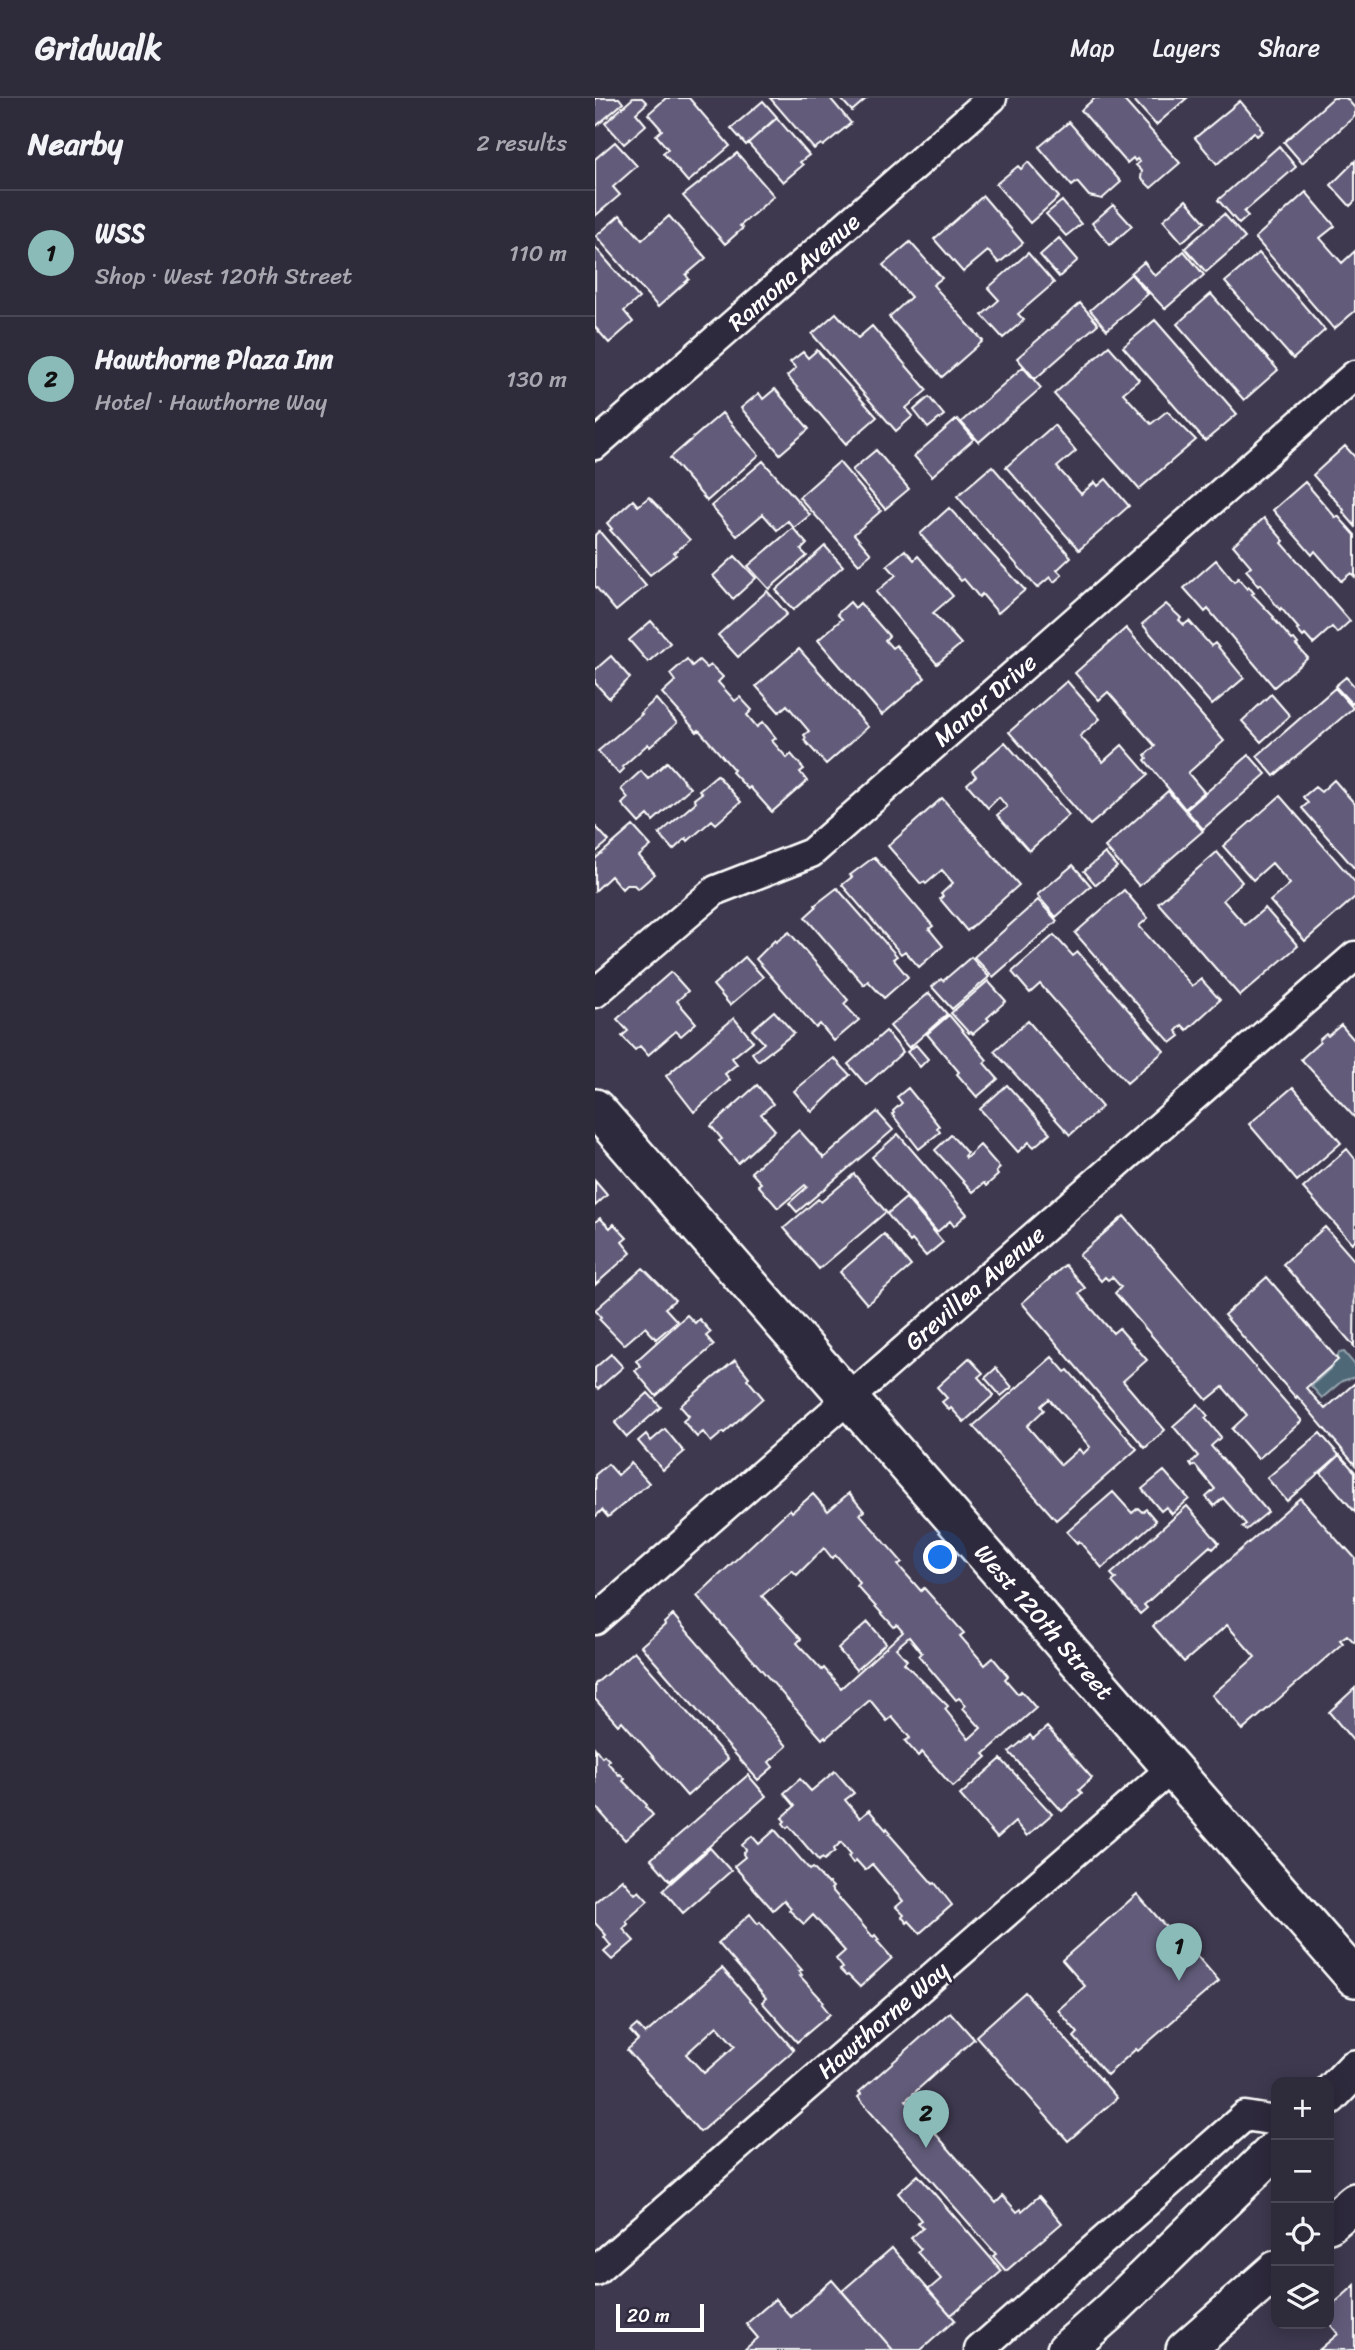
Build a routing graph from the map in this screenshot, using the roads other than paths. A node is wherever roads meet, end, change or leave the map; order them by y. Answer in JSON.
{"nodes":[{"id":1,"x":992,"y":98,"type":"edge"},
{"id":2,"x":1355,"y":375,"type":"edge"},
{"id":3,"x":595,"y":445,"type":"edge"},
{"id":4,"x":1355,"y":956,"type":"edge"},
{"id":5,"x":595,"y":993,"type":"edge"},
{"id":6,"x":595,"y":1108,"type":"edge"},
{"id":7,"x":849,"y":1398,"type":"junction"},
{"id":8,"x":595,"y":1620,"type":"edge"},
{"id":9,"x":1172,"y":1768,"type":"junction"},
{"id":10,"x":1355,"y":1978,"type":"edge"},
{"id":11,"x":1355,"y":2069,"type":"edge"},
{"id":12,"x":1334,"y":2091,"type":"edge"},
{"id":13,"x":1271,"y":2120,"type":"edge"},
{"id":14,"x":1271,"y":2155,"type":"edge"},
{"id":15,"x":1355,"y":2202,"type":"edge"},
{"id":16,"x":1334,"y":2220,"type":"edge"},
{"id":17,"x":595,"y":2271,"type":"edge"},
{"id":18,"x":1271,"y":2274,"type":"edge"},
{"id":19,"x":979,"y":2350,"type":"edge"},
{"id":20,"x":1066,"y":2350,"type":"edge"},
{"id":21,"x":1185,"y":2350,"type":"edge"}],
"edges":[{"from":1,"to":3,"type":"street","name":"Ramona Avenue"},
{"from":2,"to":5,"type":"street","name":"Manor Drive"},
{"from":4,"to":7,"type":"street","name":"Grevillea Avenue"},
{"from":6,"to":7,"type":"main road","name":"West 120th Street"},
{"from":7,"to":8,"type":"street","name":"Grevillea Avenue"},
{"from":7,"to":9,"type":"main road","name":"West 120th Street"},
{"from":9,"to":10,"type":"main road","name":"West 120th Street"},
{"from":9,"to":17,"type":"street","name":"Hawthorne Way"},
{"from":11,"to":12,"type":"main road"},
{"from":13,"to":19,"type":"street"},
{"from":14,"to":20,"type":"main road"},
{"from":15,"to":16,"type":"main road"},
{"from":18,"to":21,"type":"main road"}]}
